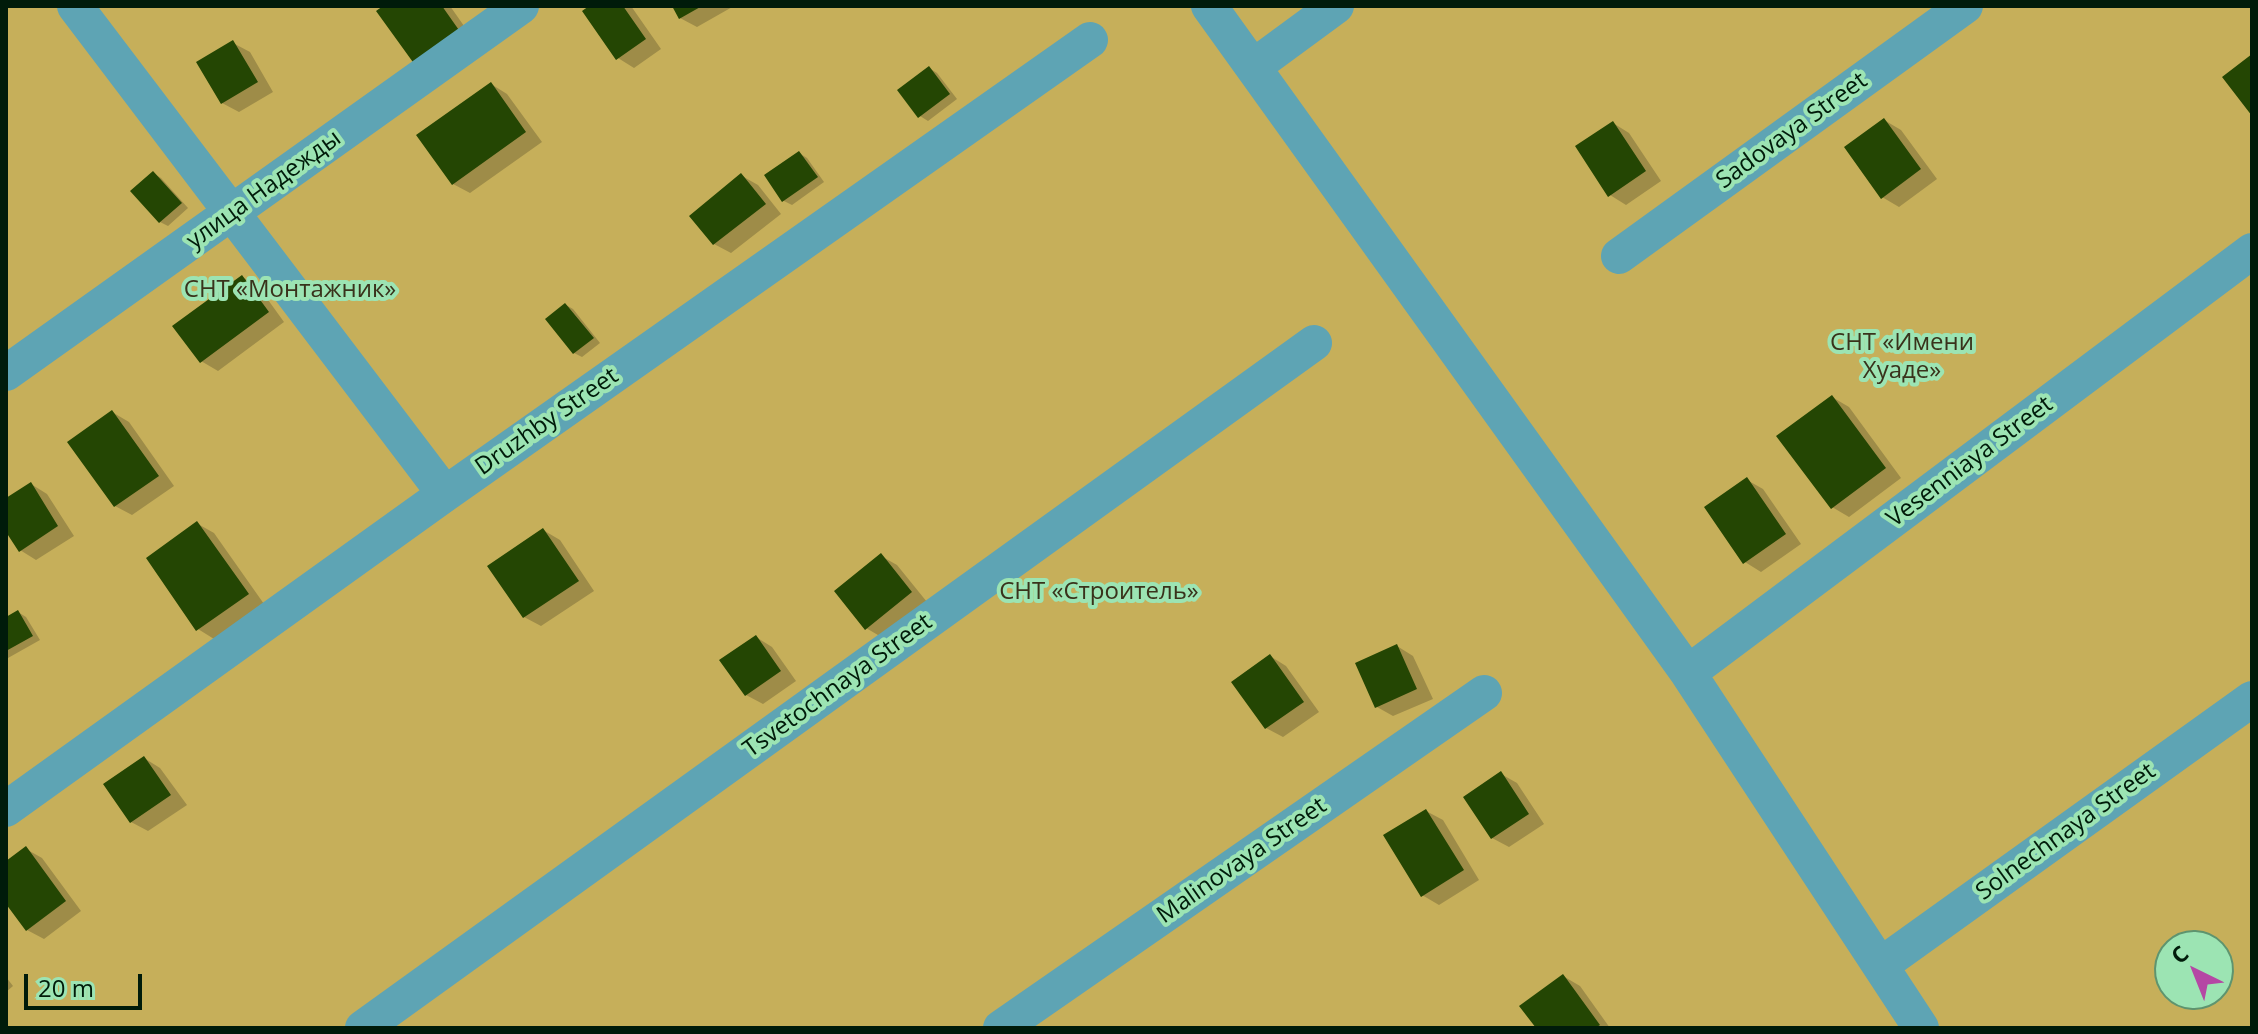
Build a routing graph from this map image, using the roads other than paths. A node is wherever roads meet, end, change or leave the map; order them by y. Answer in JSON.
{"nodes":[{"id":1,"x":75,"y":6,"type":"edge"},
{"id":2,"x":521,"y":6,"type":"edge"},
{"id":3,"x":1209,"y":6,"type":"edge"},
{"id":4,"x":1336,"y":6,"type":"edge"},
{"id":5,"x":1965,"y":6,"type":"edge"},
{"id":6,"x":1090,"y":40,"type":"dead end"},
{"id":7,"x":1253,"y":67,"type":"junction"},
{"id":8,"x":232,"y":213,"type":"junction"},
{"id":9,"x":2252,"y":251,"type":"edge"},
{"id":10,"x":1619,"y":256,"type":"dead end"},
{"id":11,"x":1314,"y":343,"type":"dead end"},
{"id":12,"x":6,"y":373,"type":"edge"},
{"id":13,"x":445,"y":494,"type":"junction"},
{"id":14,"x":1688,"y":673,"type":"junction"},
{"id":15,"x":1484,"y":693,"type":"dead end"},
{"id":16,"x":2252,"y":699,"type":"edge"},
{"id":17,"x":6,"y":809,"type":"edge"},
{"id":18,"x":1881,"y":965,"type":"junction"},
{"id":19,"x":363,"y":1028,"type":"edge"},
{"id":20,"x":1001,"y":1028,"type":"edge"},
{"id":21,"x":1921,"y":1028,"type":"edge"}],
"edges":[{"from":1,"to":8,"type":"street"},
{"from":2,"to":8,"type":"street","name":"улица Надежды"},
{"from":3,"to":7,"type":"street"},
{"from":4,"to":7,"type":"street"},
{"from":5,"to":10,"type":"street","name":"Sadovaya Street"},
{"from":6,"to":13,"type":"street","name":"Druzhby Street"},
{"from":7,"to":14,"type":"street"},
{"from":8,"to":12,"type":"street","name":"улица Надежды"},
{"from":8,"to":13,"type":"street"},
{"from":9,"to":14,"type":"street","name":"Vesenniaya Street"},
{"from":11,"to":19,"type":"street","name":"Tsvetochnaya Street"},
{"from":13,"to":17,"type":"street","name":"Druzhby Street"},
{"from":14,"to":18,"type":"street"},
{"from":15,"to":20,"type":"street","name":"Malinovaya Street"},
{"from":16,"to":18,"type":"street","name":"Solnechnaya Street"},
{"from":18,"to":21,"type":"street"}]}
